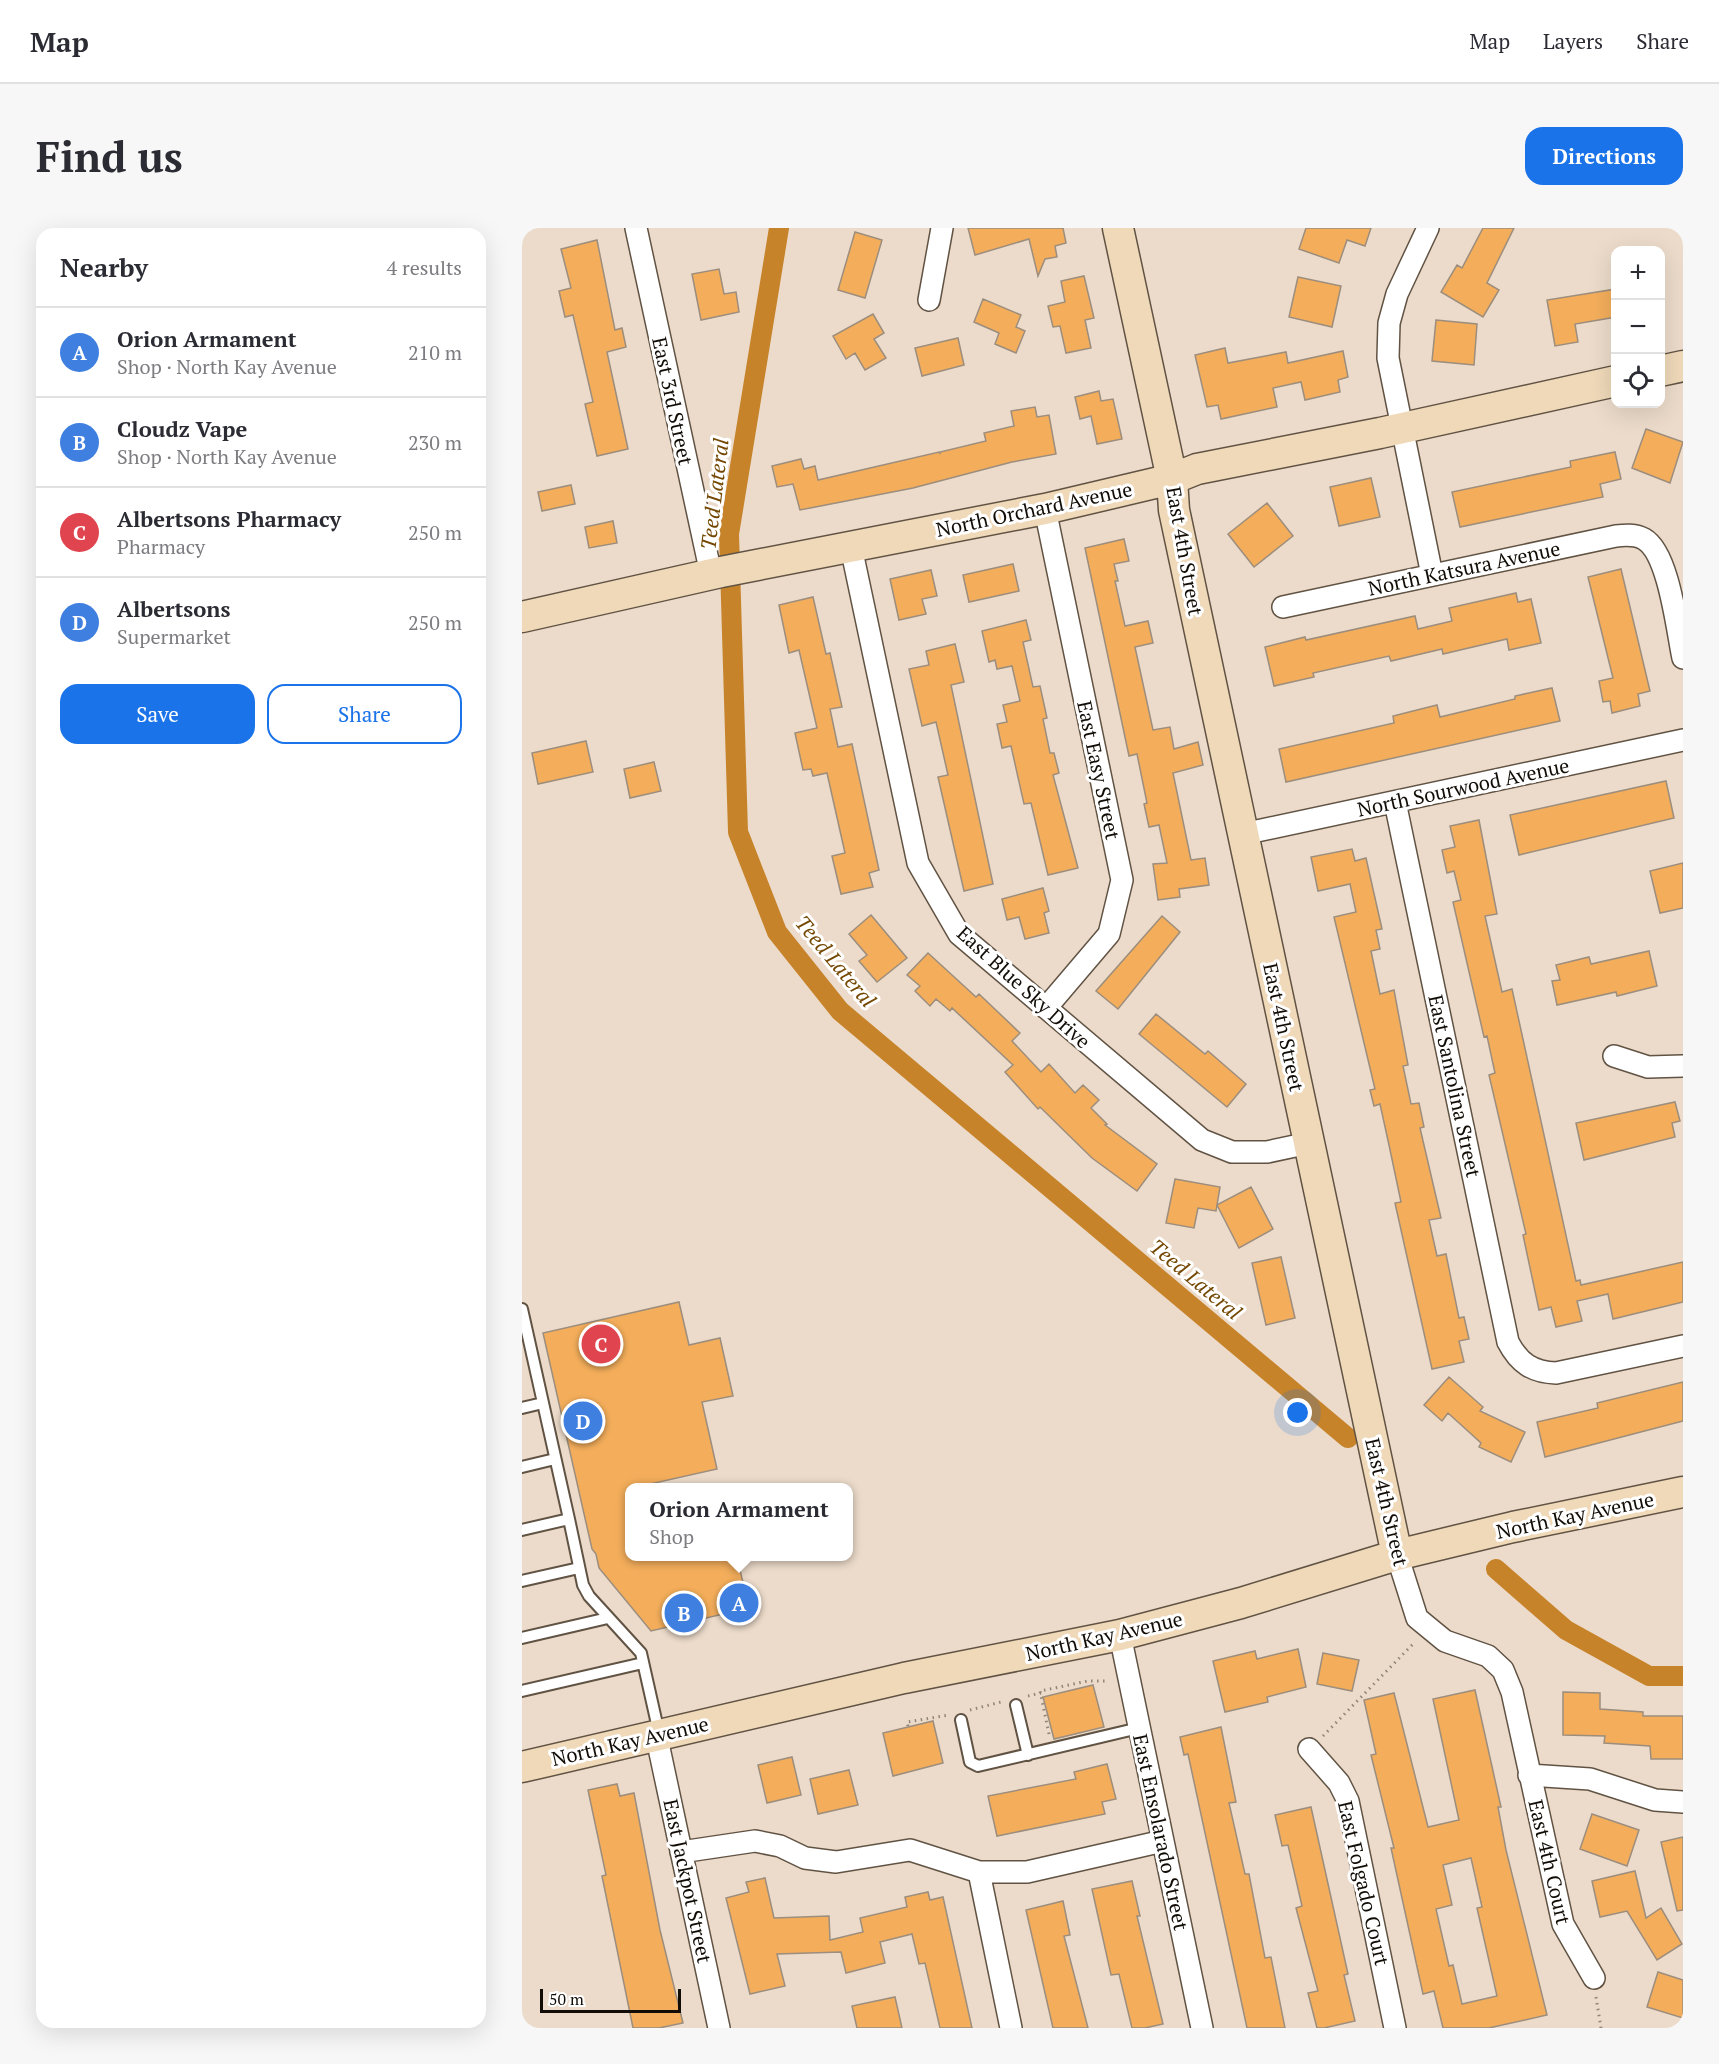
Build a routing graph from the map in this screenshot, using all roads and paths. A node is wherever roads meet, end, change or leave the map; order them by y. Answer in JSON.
{"nodes":[{"id":1,"x":636,"y":228,"type":"edge"},
{"id":2,"x":942,"y":228,"type":"edge"},
{"id":3,"x":1118,"y":228,"type":"edge"},
{"id":4,"x":1428,"y":228,"type":"edge"},
{"id":5,"x":929,"y":300,"type":"dead end"},
{"id":6,"x":1683,"y":366,"type":"edge"},
{"id":7,"x":1665,"y":370,"type":"edge"},
{"id":8,"x":1611,"y":382,"type":"edge"},
{"id":9,"x":1403,"y":428,"type":"junction"},
{"id":10,"x":1172,"y":479,"type":"junction"},
{"id":11,"x":1045,"y":509,"type":"junction"},
{"id":12,"x":851,"y":547,"type":"junction"},
{"id":13,"x":722,"y":572,"type":"junction"},
{"id":14,"x":1432,"y":575,"type":"junction"},
{"id":15,"x":1283,"y":607,"type":"dead end"},
{"id":16,"x":522,"y":617,"type":"edge"},
{"id":17,"x":1683,"y":658,"type":"edge"},
{"id":18,"x":1683,"y":740,"type":"edge"},
{"id":19,"x":1395,"y":802,"type":"junction"},
{"id":20,"x":1244,"y":834,"type":"junction"},
{"id":21,"x":1046,"y":1008,"type":"junction"},
{"id":22,"x":1614,"y":1056,"type":"dead end"},
{"id":23,"x":1683,"y":1066,"type":"edge"},
{"id":24,"x":1309,"y":1143,"type":"junction"},
{"id":25,"x":522,"y":1309,"type":"edge"},
{"id":26,"x":1683,"y":1346,"type":"edge"},
{"id":27,"x":526,"y":1347,"type":"edge"},
{"id":28,"x":543,"y":1404,"type":"junction"},
{"id":29,"x":522,"y":1408,"type":"edge"},
{"id":30,"x":555,"y":1459,"type":"junction"},
{"id":31,"x":522,"y":1467,"type":"edge"},
{"id":32,"x":1683,"y":1492,"type":"edge"},
{"id":33,"x":569,"y":1519,"type":"junction"},
{"id":34,"x":522,"y":1530,"type":"edge"},
{"id":35,"x":1397,"y":1555,"type":"junction"},
{"id":36,"x":579,"y":1568,"type":"junction"},
{"id":37,"x":522,"y":1581,"type":"edge"},
{"id":38,"x":608,"y":1618,"type":"junction"},
{"id":39,"x":1430,"y":1629,"type":"junction"},
{"id":40,"x":1120,"y":1635,"type":"junction"},
{"id":41,"x":522,"y":1638,"type":"edge"},
{"id":42,"x":643,"y":1663,"type":"junction"},
{"id":43,"x":1108,"y":1681,"type":"dead end"},
{"id":44,"x":522,"y":1691,"type":"edge"},
{"id":45,"x":1016,"y":1705,"type":"dead end"},
{"id":46,"x":961,"y":1720,"type":"dead end"},
{"id":47,"x":1139,"y":1728,"type":"junction"},
{"id":48,"x":657,"y":1734,"type":"junction"},
{"id":49,"x":1051,"y":1742,"type":"dead end"},
{"id":50,"x":1310,"y":1749,"type":"joint"},
{"id":51,"x":1028,"y":1755,"type":"junction"},
{"id":52,"x":522,"y":1767,"type":"edge"},
{"id":53,"x":1529,"y":1775,"type":"junction"},
{"id":54,"x":1683,"y":1802,"type":"edge"},
{"id":55,"x":1163,"y":1841,"type":"junction"},
{"id":56,"x":681,"y":1852,"type":"junction"},
{"id":57,"x":979,"y":1872,"type":"junction"},
{"id":58,"x":1594,"y":1978,"type":"joint"},
{"id":59,"x":719,"y":2028,"type":"edge"},
{"id":60,"x":1011,"y":2028,"type":"edge"},
{"id":61,"x":1202,"y":2028,"type":"edge"},
{"id":62,"x":1395,"y":2028,"type":"edge"},
{"id":63,"x":1601,"y":2028,"type":"edge"}],
"edges":[{"from":1,"to":13,"type":"street","name":"East 3rd Street"},
{"from":2,"to":5,"type":"street"},
{"from":3,"to":10,"type":"street","name":"East 4th Street"},
{"from":4,"to":9,"type":"street"},
{"from":6,"to":7,"type":"street"},
{"from":8,"to":9,"type":"street","name":"North Orchard Avenue"},
{"from":9,"to":10,"type":"street","name":"North Orchard Avenue"},
{"from":9,"to":14,"type":"street"},
{"from":10,"to":11,"type":"street","name":"North Orchard Avenue"},
{"from":10,"to":20,"type":"street","name":"East 4th Street"},
{"from":11,"to":12,"type":"street","name":"North Orchard Avenue"},
{"from":11,"to":21,"type":"street","name":"East Easy Street"},
{"from":12,"to":13,"type":"street","name":"North Orchard Avenue"},
{"from":12,"to":21,"type":"street","name":"East Blue Sky Drive"},
{"from":13,"to":16,"type":"street","name":"North Orchard Avenue"},
{"from":14,"to":15,"type":"street","name":"North Katsura Avenue"},
{"from":14,"to":17,"type":"street","name":"North Katsura Avenue"},
{"from":18,"to":19,"type":"street","name":"North Sourwood Avenue"},
{"from":19,"to":20,"type":"street","name":"North Sourwood Avenue"},
{"from":19,"to":26,"type":"street","name":"East Santolina Street"},
{"from":20,"to":24,"type":"street","name":"East 4th Street"},
{"from":21,"to":24,"type":"street","name":"East Blue Sky Drive"},
{"from":22,"to":23,"type":"street"},
{"from":24,"to":35,"type":"street","name":"East 4th Street"},
{"from":25,"to":27,"type":"lane"},
{"from":27,"to":28,"type":"lane"},
{"from":28,"to":29,"type":"lane"},
{"from":28,"to":30,"type":"lane"},
{"from":30,"to":31,"type":"lane"},
{"from":30,"to":33,"type":"lane"},
{"from":32,"to":35,"type":"street","name":"North Kay Avenue"},
{"from":33,"to":34,"type":"lane"},
{"from":33,"to":36,"type":"lane"},
{"from":35,"to":39,"type":"street","name":"East 4th Street"},
{"from":35,"to":40,"type":"street","name":"North Kay Avenue"},
{"from":36,"to":37,"type":"lane"},
{"from":36,"to":38,"type":"lane"},
{"from":38,"to":41,"type":"lane"},
{"from":38,"to":42,"type":"lane"},
{"from":39,"to":50,"type":"path"},
{"from":39,"to":53,"type":"street","name":"East 4th Street"},
{"from":40,"to":47,"type":"street","name":"East Ensolarado Street"},
{"from":40,"to":48,"type":"street","name":"North Kay Avenue"},
{"from":42,"to":44,"type":"lane"},
{"from":42,"to":48,"type":"lane"},
{"from":43,"to":49,"type":"path"},
{"from":45,"to":51,"type":"lane"},
{"from":46,"to":51,"type":"lane"},
{"from":47,"to":51,"type":"lane"},
{"from":47,"to":55,"type":"street","name":"East Ensolarado Street"},
{"from":48,"to":52,"type":"street","name":"North Kay Avenue"},
{"from":48,"to":56,"type":"street","name":"East Jackpot Street"},
{"from":50,"to":62,"type":"street","name":"East Folgado Court"},
{"from":53,"to":54,"type":"street"},
{"from":53,"to":58,"type":"street","name":"East 4th Court"},
{"from":55,"to":57,"type":"street"},
{"from":55,"to":61,"type":"street","name":"East Ensolarado Street"},
{"from":56,"to":57,"type":"street"},
{"from":56,"to":59,"type":"street","name":"East Jackpot Street"},
{"from":57,"to":60,"type":"street"},
{"from":58,"to":63,"type":"path"}]}
